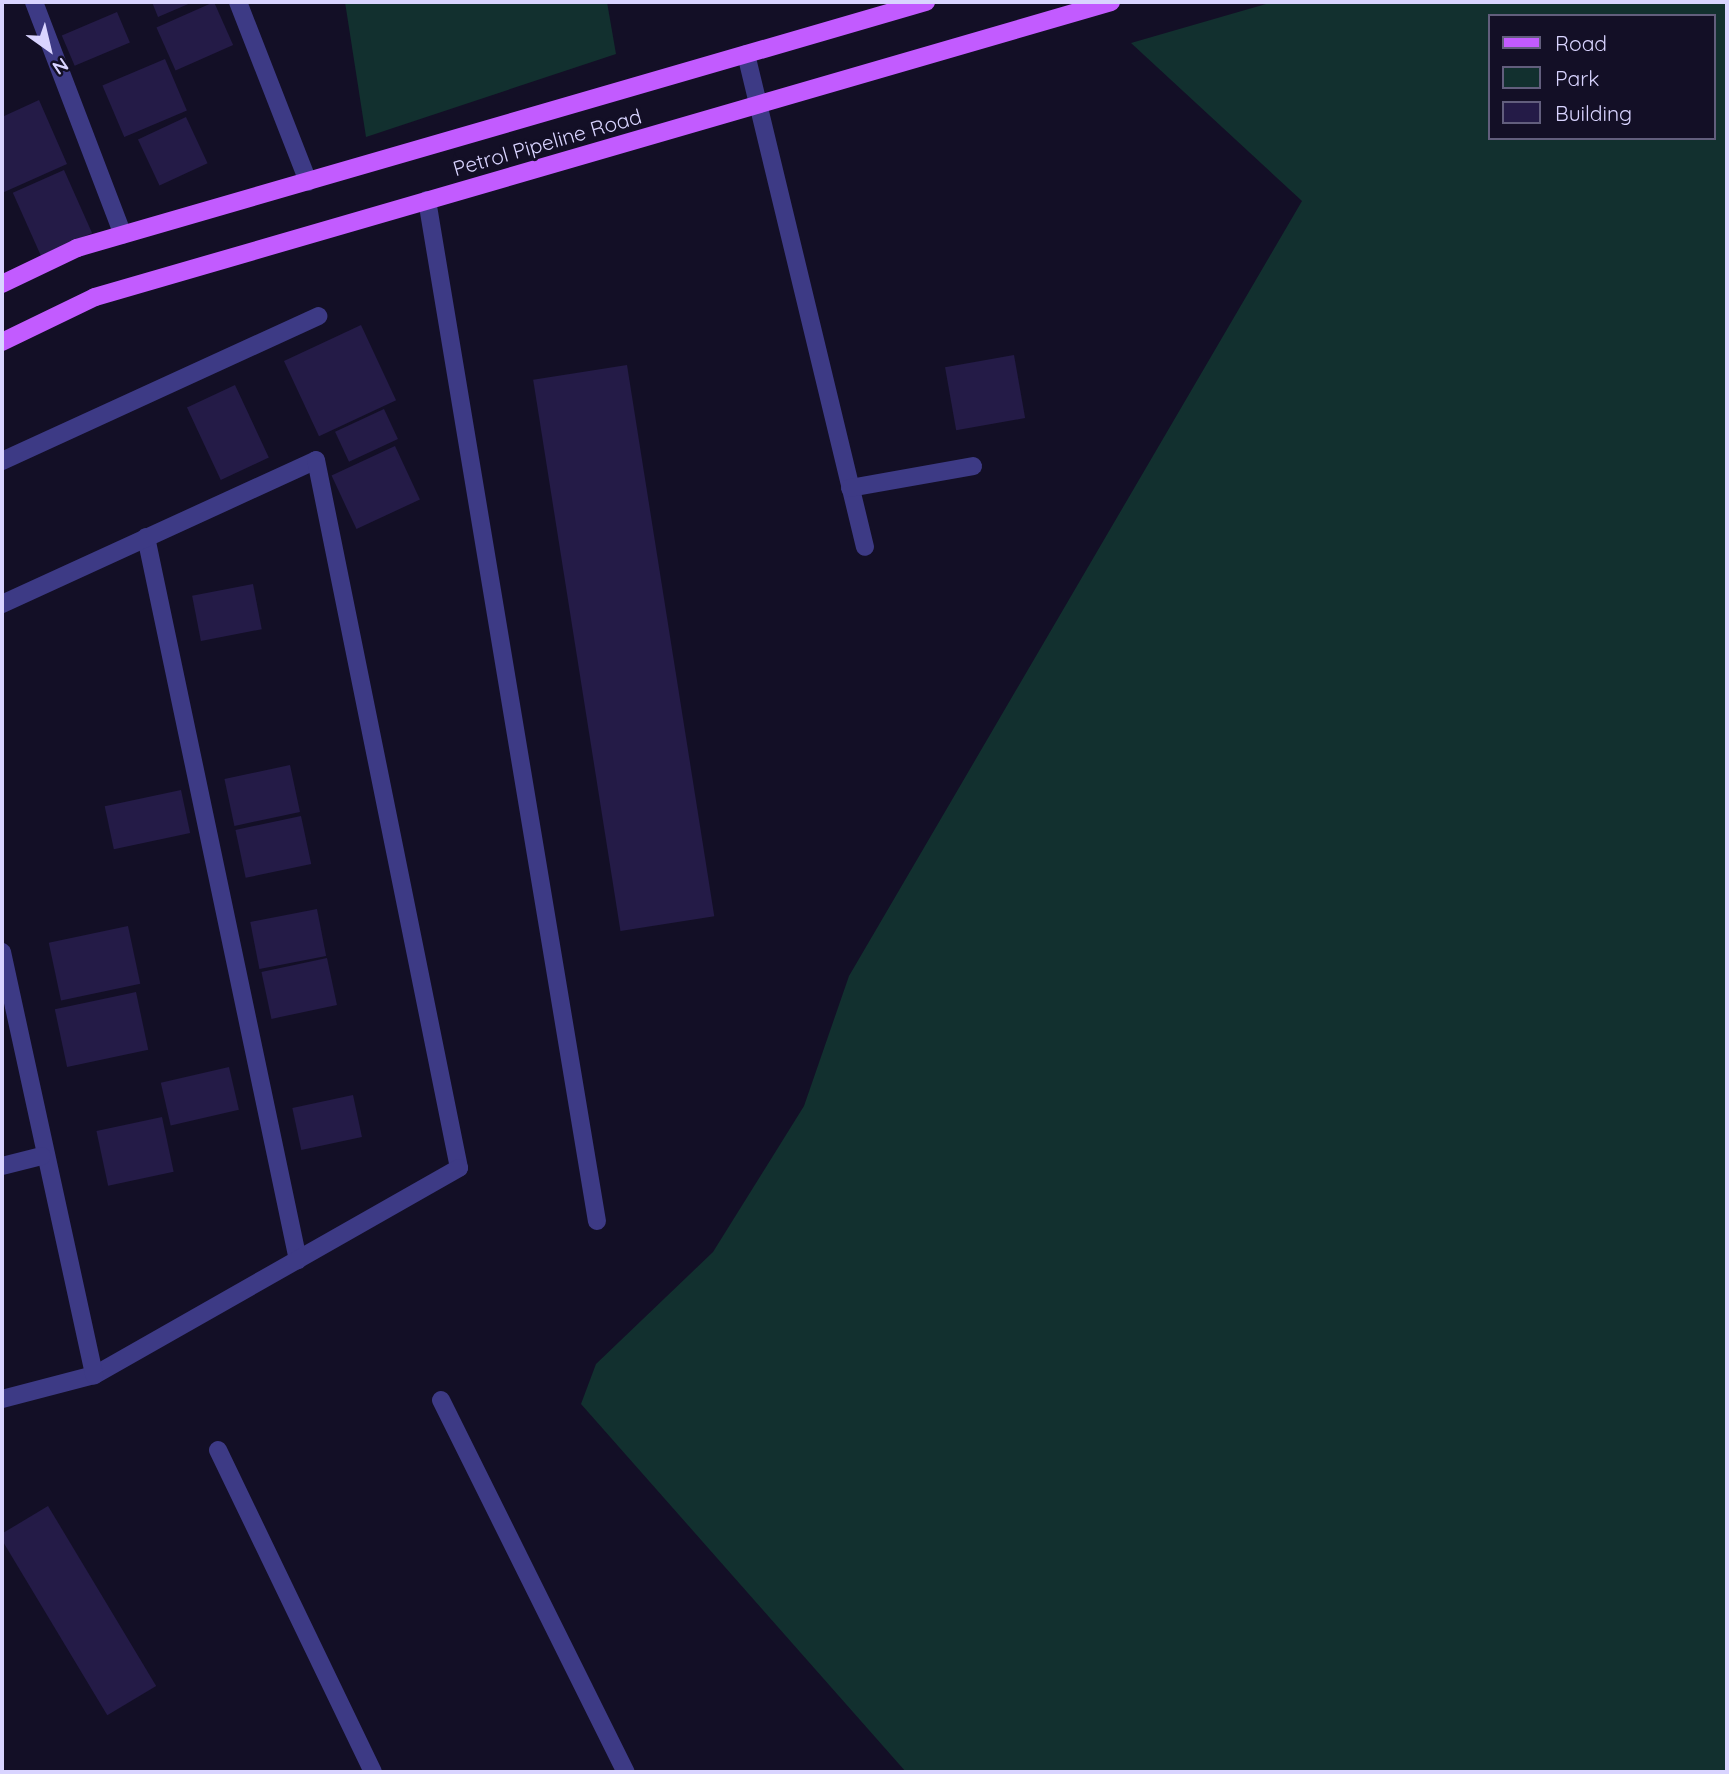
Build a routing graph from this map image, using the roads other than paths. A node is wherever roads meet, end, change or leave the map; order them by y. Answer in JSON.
{"nodes":[{"id":1,"x":34,"y":2,"type":"edge"},
{"id":2,"x":238,"y":2,"type":"edge"},
{"id":3,"x":926,"y":2,"type":"edge"},
{"id":4,"x":1111,"y":2,"type":"edge"},
{"id":5,"x":746,"y":54,"type":"junction"},
{"id":6,"x":760,"y":104,"type":"junction"},
{"id":7,"x":308,"y":181,"type":"junction"},
{"id":8,"x":427,"y":200,"type":"junction"},
{"id":9,"x":123,"y":235,"type":"junction"},
{"id":10,"x":2,"y":284,"type":"edge"},
{"id":11,"x":318,"y":316,"type":"dead end"},
{"id":12,"x":2,"y":342,"type":"edge"},
{"id":13,"x":2,"y":461,"type":"edge"},
{"id":14,"x":973,"y":466,"type":"dead end"},
{"id":15,"x":850,"y":488,"type":"junction"},
{"id":16,"x":146,"y":537,"type":"junction"},
{"id":17,"x":864,"y":547,"type":"dead end"},
{"id":18,"x":2,"y":604,"type":"edge"},
{"id":19,"x":2,"y":952,"type":"edge"},
{"id":20,"x":42,"y":1156,"type":"junction"},
{"id":21,"x":2,"y":1166,"type":"edge"},
{"id":22,"x":597,"y":1221,"type":"dead end"},
{"id":23,"x":298,"y":1260,"type":"junction"},
{"id":24,"x":94,"y":1375,"type":"junction"},
{"id":25,"x":2,"y":1399,"type":"edge"},
{"id":26,"x":442,"y":1400,"type":"dead end"},
{"id":27,"x":218,"y":1450,"type":"dead end"},
{"id":28,"x":373,"y":1772,"type":"edge"},
{"id":29,"x":626,"y":1772,"type":"edge"}],
"edges":[{"from":1,"to":9,"type":"street"},
{"from":2,"to":7,"type":"street"},
{"from":3,"to":5,"type":"main road","name":"Petrol Pipeline Road"},
{"from":4,"to":6,"type":"main road","name":"Petrol Pipeline Road"},
{"from":5,"to":6,"type":"street"},
{"from":5,"to":7,"type":"main road","name":"Petrol Pipeline Road"},
{"from":6,"to":8,"type":"main road","name":"Petrol Pipeline Road"},
{"from":6,"to":15,"type":"street"},
{"from":7,"to":9,"type":"main road","name":"Petrol Pipeline Road"},
{"from":8,"to":12,"type":"main road","name":"Petrol Pipeline Road"},
{"from":8,"to":22,"type":"street"},
{"from":9,"to":10,"type":"main road","name":"Petrol Pipeline Road"},
{"from":11,"to":13,"type":"street"},
{"from":14,"to":15,"type":"street"},
{"from":15,"to":17,"type":"street"},
{"from":16,"to":18,"type":"street"},
{"from":16,"to":23,"type":"street"},
{"from":16,"to":23,"type":"street"},
{"from":19,"to":20,"type":"street"},
{"from":20,"to":21,"type":"street"},
{"from":20,"to":24,"type":"street"},
{"from":23,"to":24,"type":"street"},
{"from":24,"to":25,"type":"street"},
{"from":26,"to":29,"type":"street"},
{"from":27,"to":28,"type":"street"}]}
